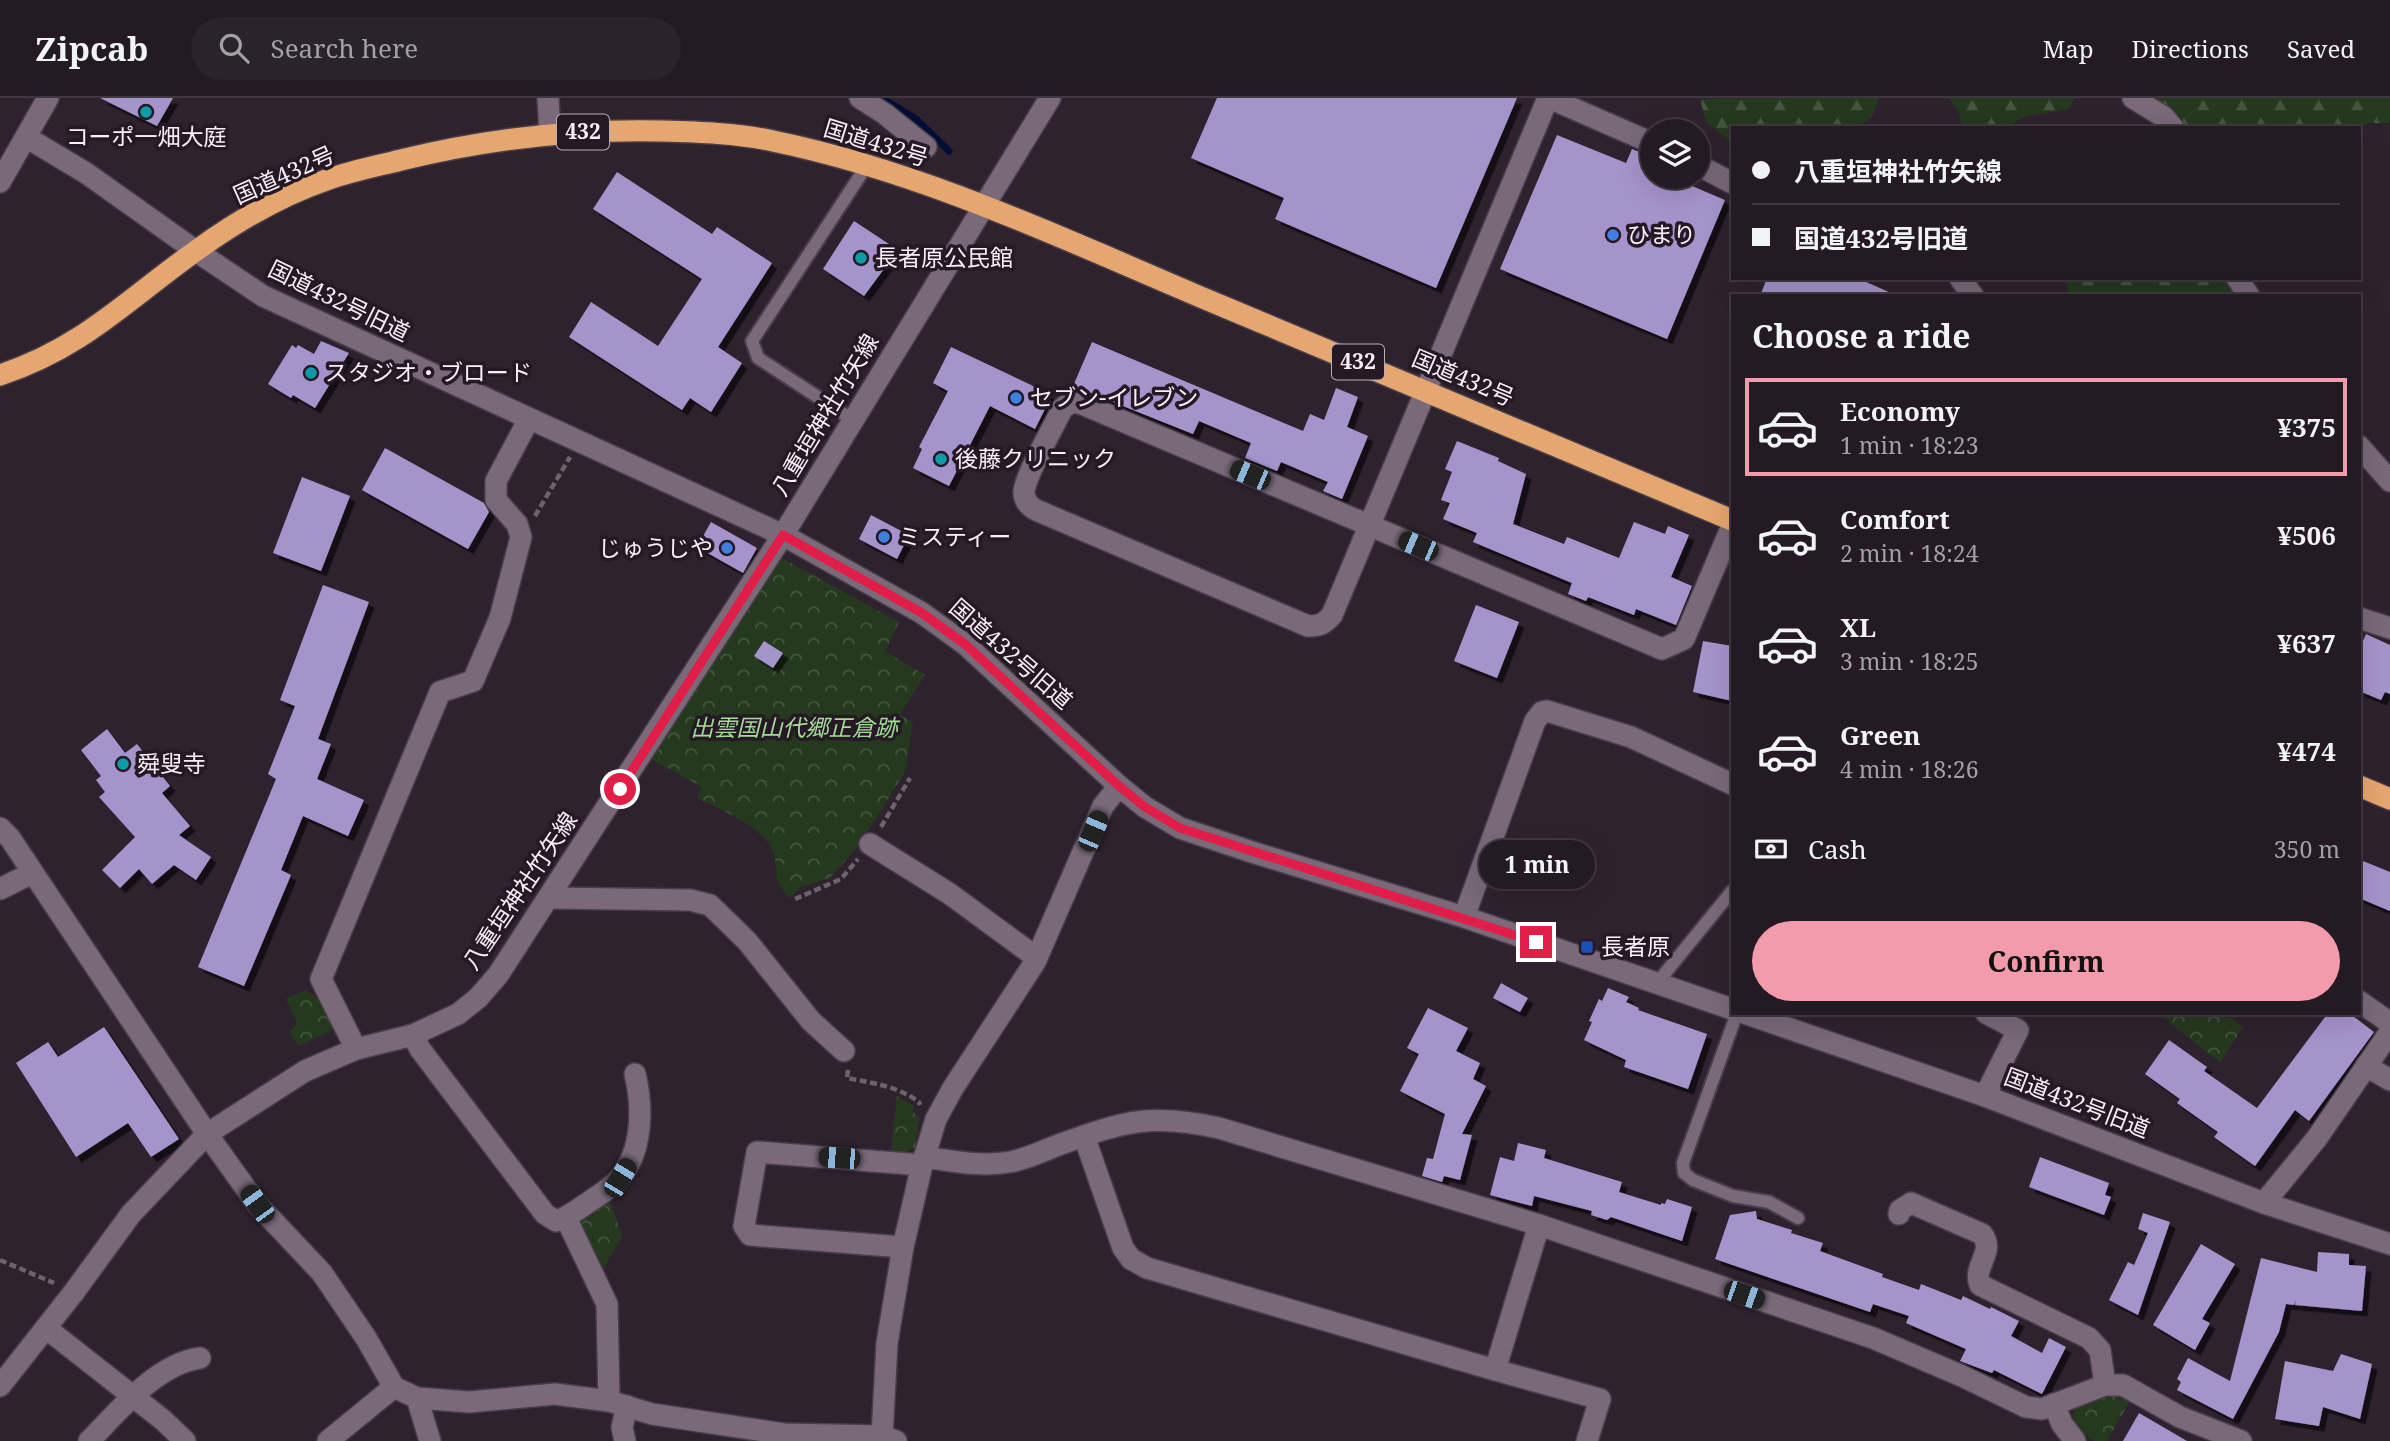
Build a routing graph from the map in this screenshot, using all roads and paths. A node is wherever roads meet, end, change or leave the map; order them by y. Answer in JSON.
{"nodes":[{"id":1,"x":48,"y":98,"type":"edge"},
{"id":2,"x":548,"y":98,"type":"edge"},
{"id":3,"x":860,"y":98,"type":"edge"},
{"id":4,"x":1050,"y":98,"type":"edge"},
{"id":5,"x":1549,"y":98,"type":"edge"},
{"id":6,"x":2133,"y":98,"type":"edge"},
{"id":7,"x":2171,"y":126,"type":"edge"},
{"id":8,"x":550,"y":134,"type":"junction"},
{"id":9,"x":26,"y":137,"type":"junction"},
{"id":10,"x":1640,"y":139,"type":"edge"},
{"id":11,"x":926,"y":147,"type":"dead end"},
{"id":12,"x":867,"y":165,"type":"junction"},
{"id":13,"x":1710,"y":171,"type":"edge"},
{"id":14,"x":0,"y":182,"type":"edge"},
{"id":15,"x":1731,"y":182,"type":"edge"},
{"id":16,"x":983,"y":206,"type":"junction"},
{"id":17,"x":196,"y":251,"type":"junction"},
{"id":18,"x":0,"y":374,"type":"edge"},
{"id":19,"x":1426,"y":390,"type":"junction"},
{"id":20,"x":529,"y":419,"type":"junction"},
{"id":21,"x":853,"y":420,"type":"junction"},
{"id":22,"x":579,"y":442,"type":"junction"},
{"id":23,"x":2361,"y":448,"type":"edge"},
{"id":24,"x":2390,"y":481,"type":"edge"},
{"id":25,"x":1731,"y":520,"type":"edge"},
{"id":26,"x":1369,"y":526,"type":"junction"},
{"id":27,"x":1731,"y":528,"type":"edge"},
{"id":28,"x":519,"y":530,"type":"junction"},
{"id":29,"x":783,"y":535,"type":"junction"},
{"id":30,"x":2361,"y":619,"type":"edge"},
{"id":31,"x":2390,"y":628,"type":"edge"},
{"id":32,"x":1731,"y":784,"type":"edge"},
{"id":33,"x":1119,"y":786,"type":"junction"},
{"id":34,"x":2361,"y":787,"type":"edge"},
{"id":35,"x":2390,"y":799,"type":"edge"},
{"id":36,"x":0,"y":828,"type":"edge"},
{"id":37,"x":870,"y":844,"type":"dead end"},
{"id":38,"x":32,"y":873,"type":"junction"},
{"id":39,"x":0,"y":889,"type":"edge"},
{"id":40,"x":1731,"y":892,"type":"edge"},
{"id":41,"x":549,"y":898,"type":"junction"},
{"id":42,"x":1464,"y":917,"type":"junction"},
{"id":43,"x":1037,"y":958,"type":"junction"},
{"id":44,"x":1657,"y":983,"type":"junction"},
{"id":45,"x":2361,"y":1002,"type":"edge"},
{"id":46,"x":1731,"y":1009,"type":"edge"},
{"id":47,"x":1736,"y":1015,"type":"edge"},
{"id":48,"x":1750,"y":1015,"type":"edge"},
{"id":49,"x":1990,"y":1015,"type":"edge"},
{"id":50,"x":2390,"y":1023,"type":"edge"},
{"id":51,"x":2390,"y":1032,"type":"edge"},
{"id":52,"x":413,"y":1035,"type":"junction"},
{"id":53,"x":356,"y":1049,"type":"junction"},
{"id":54,"x":844,"y":1051,"type":"joint"},
{"id":55,"x":2366,"y":1066,"type":"junction"},
{"id":56,"x":635,"y":1074,"type":"dead end"},
{"id":57,"x":2390,"y":1080,"type":"edge"},
{"id":58,"x":1985,"y":1096,"type":"junction"},
{"id":59,"x":936,"y":1119,"type":"junction"},
{"id":60,"x":207,"y":1134,"type":"junction"},
{"id":61,"x":1084,"y":1136,"type":"junction"},
{"id":62,"x":923,"y":1161,"type":"junction"},
{"id":63,"x":2264,"y":1203,"type":"junction"},
{"id":64,"x":1899,"y":1214,"type":"dead end"},
{"id":65,"x":566,"y":1218,"type":"junction"},
{"id":66,"x":1798,"y":1218,"type":"dead end"},
{"id":67,"x":1539,"y":1225,"type":"junction"},
{"id":68,"x":2390,"y":1244,"type":"edge"},
{"id":69,"x":903,"y":1247,"type":"junction"},
{"id":70,"x":0,"y":1260,"type":"edge"},
{"id":71,"x":74,"y":1292,"type":"junction"},
{"id":72,"x":46,"y":1328,"type":"junction"},
{"id":73,"x":200,"y":1358,"type":"dead end"},
{"id":74,"x":1495,"y":1370,"type":"junction"},
{"id":75,"x":2105,"y":1385,"type":"junction"},
{"id":76,"x":0,"y":1386,"type":"edge"},
{"id":77,"x":394,"y":1387,"type":"junction"},
{"id":78,"x":132,"y":1396,"type":"junction"},
{"id":79,"x":417,"y":1398,"type":"junction"},
{"id":80,"x":618,"y":1404,"type":"junction"},
{"id":81,"x":2062,"y":1428,"type":"edge"},
{"id":82,"x":889,"y":1438,"type":"edge"},
{"id":83,"x":89,"y":1441,"type":"edge"},
{"id":84,"x":185,"y":1441,"type":"edge"},
{"id":85,"x":328,"y":1441,"type":"edge"},
{"id":86,"x":430,"y":1441,"type":"edge"},
{"id":87,"x":625,"y":1441,"type":"edge"},
{"id":88,"x":1587,"y":1441,"type":"edge"},
{"id":89,"x":2241,"y":1441,"type":"edge"}],
"edges":[{"from":1,"to":9,"type":"street"},
{"from":2,"to":8,"type":"street"},
{"from":3,"to":11,"type":"street"},
{"from":4,"to":16,"type":"street","name":"八重垣神社竹矢線"},
{"from":5,"to":10,"type":"street"},
{"from":5,"to":19,"type":"street"},
{"from":6,"to":7,"type":"street"},
{"from":8,"to":12,"type":"highway","name":"国道432号","number":"432"},
{"from":8,"to":17,"type":"highway","name":"国道432号","number":"432"},
{"from":9,"to":14,"type":"street"},
{"from":9,"to":17,"type":"street","name":"国道432号旧道"},
{"from":12,"to":16,"type":"highway","name":"国道432号","number":"432"},
{"from":12,"to":21,"type":"lane"},
{"from":13,"to":15,"type":"street"},
{"from":16,"to":19,"type":"highway","name":"国道432号","number":"432"},
{"from":16,"to":21,"type":"street","name":"八重垣神社竹矢線"},
{"from":17,"to":18,"type":"highway","name":"国道432号","number":"432"},
{"from":17,"to":20,"type":"street","name":"国道432号旧道"},
{"from":19,"to":25,"type":"highway","name":"国道432号","number":"432"},
{"from":19,"to":26,"type":"street"},
{"from":20,"to":22,"type":"street","name":"国道432号旧道"},
{"from":20,"to":28,"type":"street"},
{"from":21,"to":29,"type":"street","name":"八重垣神社竹矢線"},
{"from":22,"to":28,"type":"path"},
{"from":22,"to":29,"type":"street","name":"国道432号旧道"},
{"from":23,"to":24,"type":"street"},
{"from":26,"to":26,"type":"street"},
{"from":26,"to":27,"type":"street"},
{"from":28,"to":53,"type":"street"},
{"from":29,"to":33,"type":"street","name":"国道432号旧道"},
{"from":29,"to":41,"type":"street","name":"八重垣神社竹矢線"},
{"from":30,"to":31,"type":"street"},
{"from":32,"to":42,"type":"street"},
{"from":33,"to":42,"type":"street","name":"国道432号旧道"},
{"from":33,"to":43,"type":"street"},
{"from":34,"to":35,"type":"highway"},
{"from":36,"to":38,"type":"street"},
{"from":37,"to":43,"type":"street"},
{"from":38,"to":39,"type":"street"},
{"from":38,"to":60,"type":"street"},
{"from":40,"to":44,"type":"lane"},
{"from":41,"to":52,"type":"street","name":"八重垣神社竹矢線"},
{"from":41,"to":54,"type":"street"},
{"from":42,"to":44,"type":"street","name":"国道432号旧道"},
{"from":43,"to":59,"type":"street"},
{"from":44,"to":46,"type":"street","name":"国道432号旧道"},
{"from":45,"to":50,"type":"street"},
{"from":47,"to":66,"type":"lane"},
{"from":48,"to":58,"type":"street","name":"国道432号旧道"},
{"from":49,"to":58,"type":"street"},
{"from":51,"to":55,"type":"street"},
{"from":52,"to":53,"type":"street","name":"八重垣神社竹矢線"},
{"from":52,"to":65,"type":"street"},
{"from":53,"to":60,"type":"street","name":"八重垣神社竹矢線"},
{"from":54,"to":59,"type":"path"},
{"from":55,"to":57,"type":"street"},
{"from":55,"to":63,"type":"street"},
{"from":56,"to":65,"type":"street"},
{"from":58,"to":63,"type":"street","name":"国道432号旧道"},
{"from":59,"to":62,"type":"street"},
{"from":60,"to":71,"type":"street","name":"八重垣神社竹矢線"},
{"from":60,"to":77,"type":"street"},
{"from":61,"to":62,"type":"street"},
{"from":61,"to":67,"type":"street"},
{"from":61,"to":74,"type":"street"},
{"from":62,"to":69,"type":"street"},
{"from":62,"to":69,"type":"street"},
{"from":63,"to":68,"type":"street","name":"国道432号旧道"},
{"from":64,"to":75,"type":"street"},
{"from":65,"to":80,"type":"street"},
{"from":67,"to":74,"type":"street"},
{"from":67,"to":81,"type":"street"},
{"from":69,"to":82,"type":"street"},
{"from":70,"to":71,"type":"path"},
{"from":71,"to":72,"type":"street","name":"八重垣神社竹矢線"},
{"from":72,"to":76,"type":"street","name":"八重垣神社竹矢線"},
{"from":72,"to":78,"type":"street"},
{"from":73,"to":78,"type":"street"},
{"from":74,"to":88,"type":"street"},
{"from":75,"to":81,"type":"street"},
{"from":75,"to":89,"type":"street"},
{"from":77,"to":79,"type":"street"},
{"from":77,"to":85,"type":"street"},
{"from":78,"to":83,"type":"street"},
{"from":78,"to":84,"type":"street"},
{"from":79,"to":80,"type":"street"},
{"from":79,"to":86,"type":"street"},
{"from":80,"to":82,"type":"street"},
{"from":80,"to":87,"type":"street"}]}
